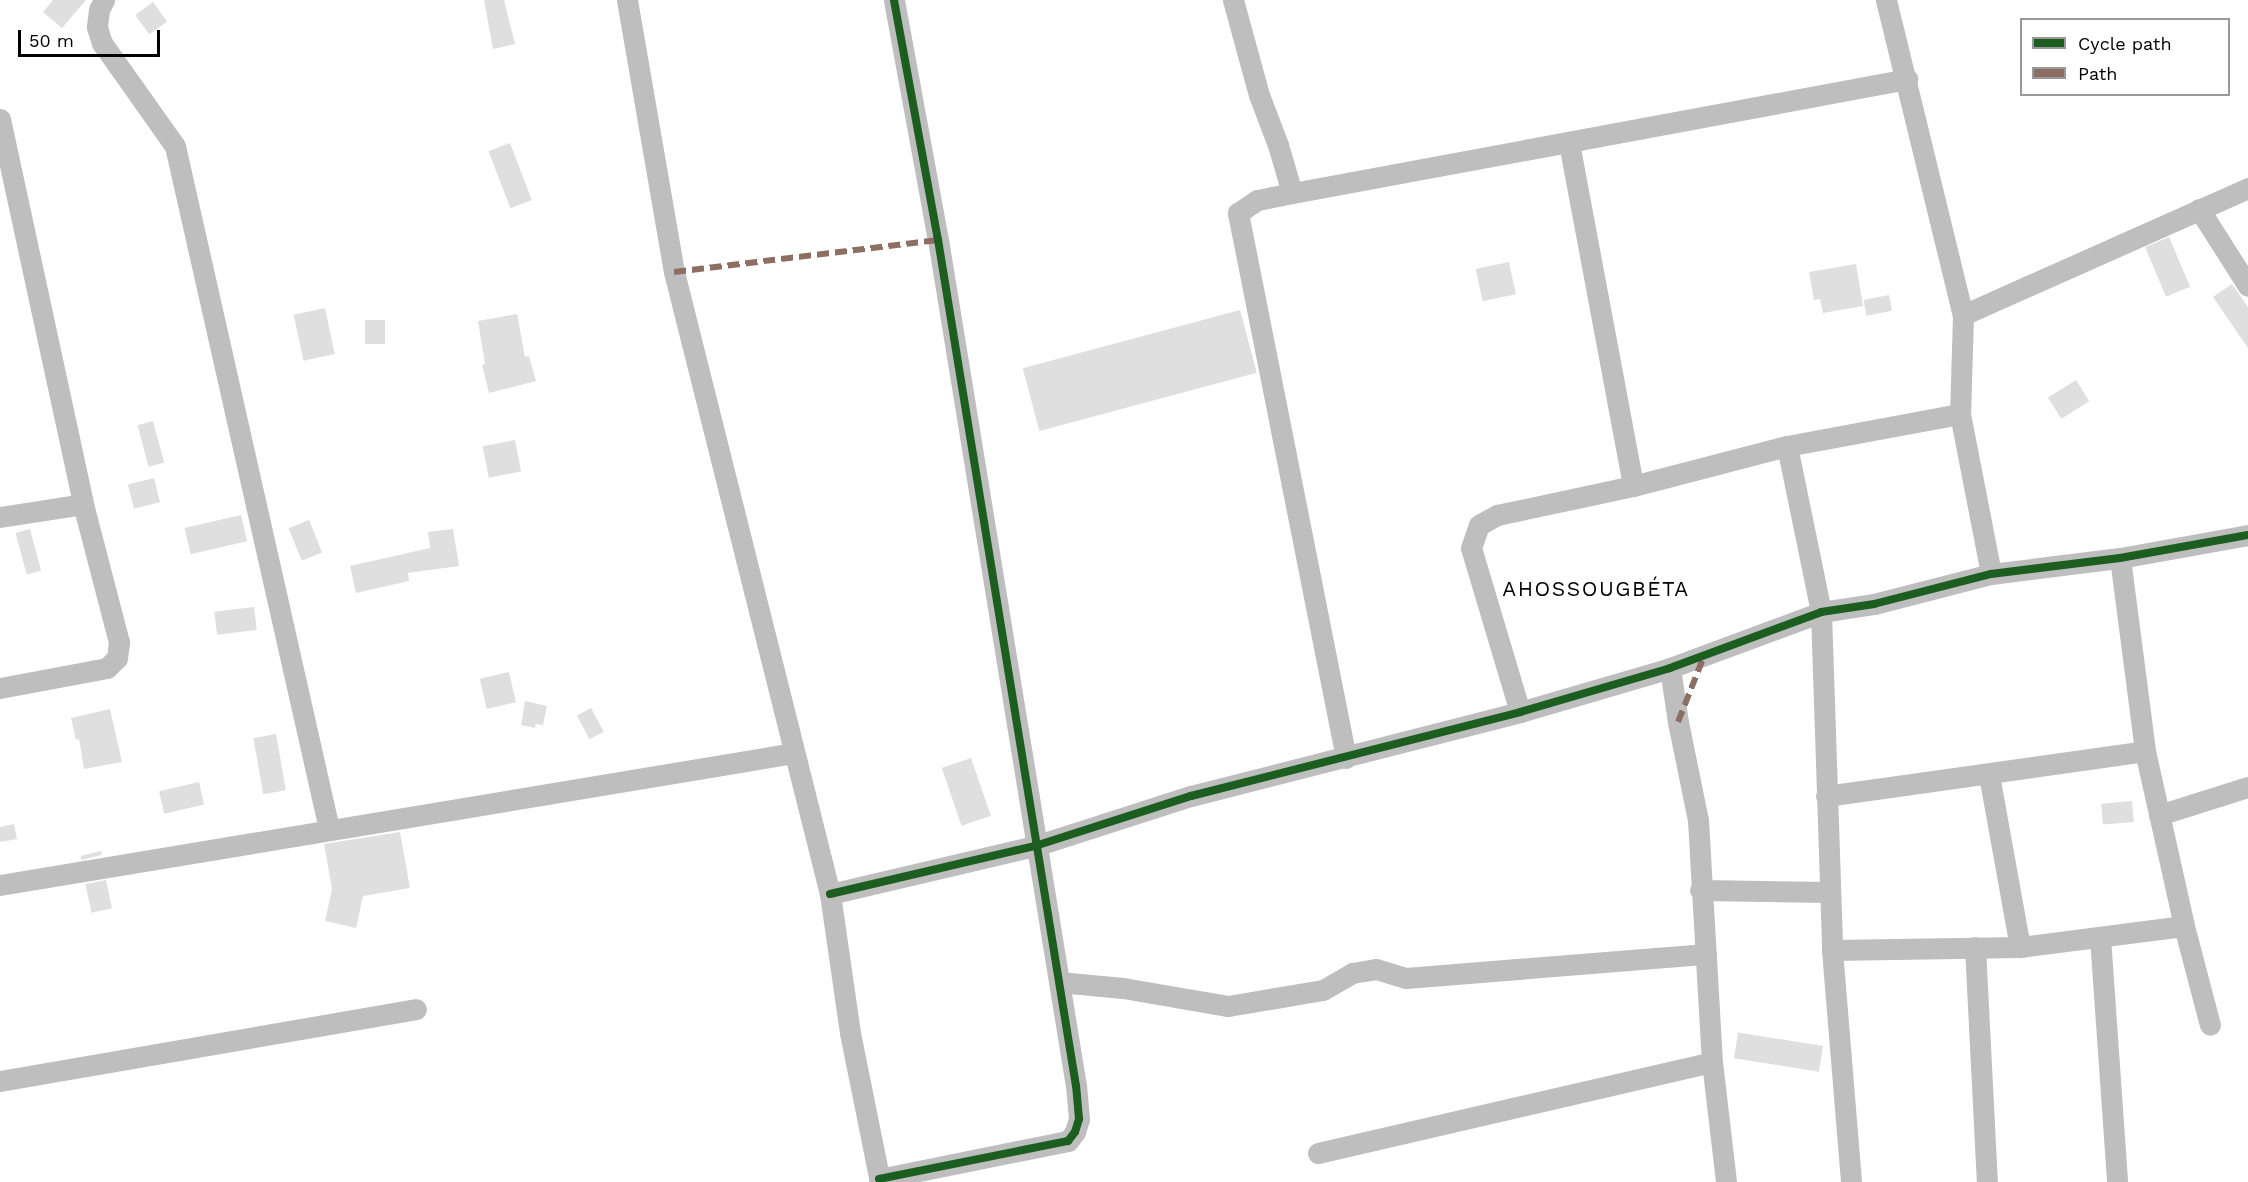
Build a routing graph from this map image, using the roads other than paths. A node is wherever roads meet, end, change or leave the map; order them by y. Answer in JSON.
{"nodes":[{"id":1,"x":104,"y":0,"type":"edge"},
{"id":2,"x":627,"y":0,"type":"edge"},
{"id":3,"x":894,"y":0,"type":"edge"},
{"id":4,"x":1233,"y":0,"type":"edge"},
{"id":5,"x":1886,"y":0,"type":"edge"},
{"id":6,"x":1907,"y":79,"type":"junction"},
{"id":7,"x":0,"y":119,"type":"edge"},
{"id":8,"x":1569,"y":143,"type":"junction"},
{"id":9,"x":2248,"y":188,"type":"edge"},
{"id":10,"x":1292,"y":193,"type":"junction"},
{"id":11,"x":2199,"y":209,"type":"junction"},
{"id":12,"x":2248,"y":286,"type":"edge"},
{"id":13,"x":1963,"y":315,"type":"junction"},
{"id":14,"x":1960,"y":414,"type":"junction"},
{"id":15,"x":1787,"y":446,"type":"junction"},
{"id":16,"x":1633,"y":486,"type":"junction"},
{"id":17,"x":83,"y":504,"type":"junction"},
{"id":18,"x":0,"y":517,"type":"edge"},
{"id":19,"x":2248,"y":535,"type":"edge"},
{"id":20,"x":2120,"y":558,"type":"junction"},
{"id":21,"x":1991,"y":574,"type":"junction"},
{"id":22,"x":1821,"y":612,"type":"junction"},
{"id":23,"x":1670,"y":668,"type":"junction"},
{"id":24,"x":0,"y":688,"type":"edge"},
{"id":25,"x":1520,"y":712,"type":"junction"},
{"id":26,"x":2145,"y":751,"type":"junction"},
{"id":27,"x":794,"y":753,"type":"junction"},
{"id":28,"x":1346,"y":758,"type":"junction"},
{"id":29,"x":1989,"y":775,"type":"junction"},
{"id":30,"x":2248,"y":787,"type":"edge"},
{"id":31,"x":1826,"y":796,"type":"junction"},
{"id":32,"x":2158,"y":815,"type":"junction"},
{"id":33,"x":329,"y":829,"type":"junction"},
{"id":34,"x":1035,"y":846,"type":"junction"},
{"id":35,"x":0,"y":885,"type":"edge"},
{"id":36,"x":1700,"y":890,"type":"junction"},
{"id":37,"x":1829,"y":892,"type":"junction"},
{"id":38,"x":830,"y":894,"type":"junction"},
{"id":39,"x":2184,"y":926,"type":"junction"},
{"id":40,"x":2100,"y":937,"type":"junction"},
{"id":41,"x":1975,"y":947,"type":"junction"},
{"id":42,"x":2020,"y":947,"type":"junction"},
{"id":43,"x":1832,"y":950,"type":"junction"},
{"id":44,"x":1706,"y":954,"type":"junction"},
{"id":45,"x":1059,"y":981,"type":"junction"},
{"id":46,"x":416,"y":1009,"type":"dead end"},
{"id":47,"x":2210,"y":1025,"type":"dead end"},
{"id":48,"x":1712,"y":1062,"type":"junction"},
{"id":49,"x":0,"y":1081,"type":"edge"},
{"id":50,"x":1318,"y":1153,"type":"dead end"},
{"id":51,"x":879,"y":1181,"type":"edge"},
{"id":52,"x":1726,"y":1182,"type":"edge"},
{"id":53,"x":1851,"y":1182,"type":"edge"},
{"id":54,"x":1987,"y":1182,"type":"edge"},
{"id":55,"x":2117,"y":1182,"type":"edge"}],
"edges":[{"from":1,"to":33,"type":"street"},
{"from":2,"to":27,"type":"street"},
{"from":3,"to":34,"type":"street"},
{"from":4,"to":10,"type":"street"},
{"from":5,"to":6,"type":"street"},
{"from":6,"to":8,"type":"street"},
{"from":6,"to":13,"type":"street"},
{"from":7,"to":17,"type":"street"},
{"from":8,"to":10,"type":"street"},
{"from":8,"to":16,"type":"street"},
{"from":9,"to":11,"type":"street"},
{"from":10,"to":28,"type":"street"},
{"from":11,"to":12,"type":"street"},
{"from":11,"to":13,"type":"street"},
{"from":13,"to":14,"type":"street"},
{"from":14,"to":15,"type":"street"},
{"from":14,"to":21,"type":"street"},
{"from":15,"to":16,"type":"street"},
{"from":15,"to":22,"type":"street"},
{"from":16,"to":25,"type":"street"},
{"from":17,"to":18,"type":"street"},
{"from":17,"to":24,"type":"street"},
{"from":19,"to":20,"type":"street"},
{"from":20,"to":21,"type":"street"},
{"from":20,"to":26,"type":"street"},
{"from":21,"to":22,"type":"street"},
{"from":22,"to":23,"type":"street"},
{"from":22,"to":31,"type":"street"},
{"from":23,"to":25,"type":"street"},
{"from":23,"to":36,"type":"street"},
{"from":25,"to":28,"type":"street"},
{"from":26,"to":29,"type":"street"},
{"from":26,"to":32,"type":"street"},
{"from":27,"to":33,"type":"street"},
{"from":27,"to":38,"type":"street"},
{"from":28,"to":34,"type":"street"},
{"from":29,"to":31,"type":"street"},
{"from":29,"to":42,"type":"street"},
{"from":30,"to":32,"type":"street"},
{"from":31,"to":37,"type":"street"},
{"from":32,"to":39,"type":"street"},
{"from":33,"to":35,"type":"street"},
{"from":34,"to":38,"type":"street"},
{"from":34,"to":45,"type":"street"},
{"from":36,"to":37,"type":"street"},
{"from":36,"to":44,"type":"street"},
{"from":37,"to":43,"type":"street"},
{"from":38,"to":51,"type":"street"},
{"from":39,"to":40,"type":"street"},
{"from":39,"to":47,"type":"street"},
{"from":40,"to":42,"type":"street"},
{"from":40,"to":55,"type":"street"},
{"from":41,"to":42,"type":"street"},
{"from":41,"to":43,"type":"street"},
{"from":41,"to":54,"type":"street"},
{"from":43,"to":53,"type":"street"},
{"from":44,"to":45,"type":"street"},
{"from":44,"to":48,"type":"street"},
{"from":45,"to":51,"type":"street"},
{"from":46,"to":49,"type":"street"},
{"from":48,"to":50,"type":"street"},
{"from":48,"to":52,"type":"street"}]}
